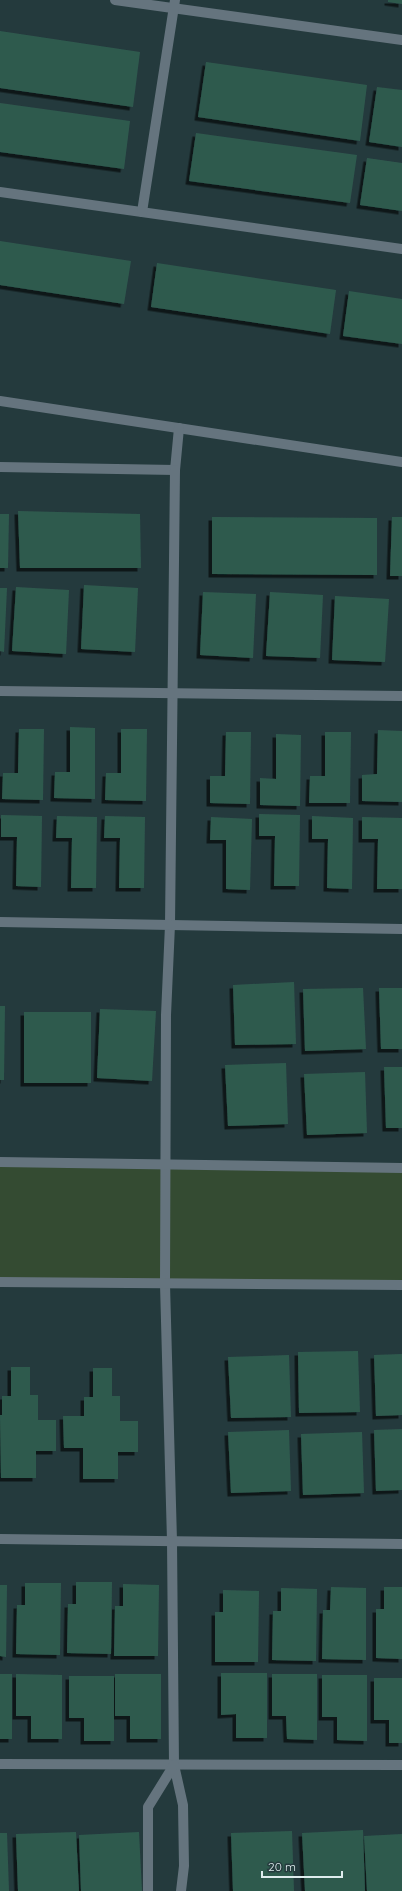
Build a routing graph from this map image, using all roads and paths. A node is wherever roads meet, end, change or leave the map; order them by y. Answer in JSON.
{"nodes":[{"id":1,"x":115,"y":0,"type":"edge"},
{"id":2,"x":174,"y":4,"type":"edge"},
{"id":3,"x":402,"y":40,"type":"edge"},
{"id":4,"x":0,"y":192,"type":"edge"},
{"id":5,"x":142,"y":212,"type":"junction"},
{"id":6,"x":402,"y":249,"type":"edge"},
{"id":7,"x":0,"y":401,"type":"edge"},
{"id":8,"x":180,"y":428,"type":"junction"},
{"id":9,"x":402,"y":462,"type":"edge"},
{"id":10,"x":0,"y":467,"type":"edge"},
{"id":11,"x":175,"y":470,"type":"junction"},
{"id":12,"x":0,"y":691,"type":"edge"},
{"id":13,"x":172,"y":693,"type":"junction"},
{"id":14,"x":402,"y":696,"type":"edge"},
{"id":15,"x":0,"y":922,"type":"edge"},
{"id":16,"x":170,"y":925,"type":"junction"},
{"id":17,"x":402,"y":929,"type":"edge"},
{"id":18,"x":0,"y":1162,"type":"edge"},
{"id":19,"x":166,"y":1165,"type":"junction"},
{"id":20,"x":402,"y":1168,"type":"edge"},
{"id":21,"x":0,"y":1282,"type":"edge"},
{"id":22,"x":165,"y":1284,"type":"junction"},
{"id":23,"x":402,"y":1285,"type":"edge"},
{"id":24,"x":0,"y":1539,"type":"edge"},
{"id":25,"x":172,"y":1541,"type":"junction"},
{"id":26,"x":402,"y":1544,"type":"edge"},
{"id":27,"x":0,"y":1764,"type":"edge"},
{"id":28,"x":174,"y":1765,"type":"junction"},
{"id":29,"x":402,"y":1766,"type":"edge"},
{"id":30,"x":148,"y":1891,"type":"edge"},
{"id":31,"x":181,"y":1891,"type":"edge"}],
"edges":[{"from":1,"to":2,"type":"street"},
{"from":2,"to":3,"type":"street"},
{"from":2,"to":5,"type":"street"},
{"from":4,"to":5,"type":"street"},
{"from":5,"to":6,"type":"street"},
{"from":7,"to":8,"type":"street"},
{"from":8,"to":9,"type":"street"},
{"from":8,"to":11,"type":"street"},
{"from":10,"to":11,"type":"street"},
{"from":11,"to":13,"type":"street"},
{"from":12,"to":13,"type":"street"},
{"from":13,"to":14,"type":"street"},
{"from":13,"to":16,"type":"street"},
{"from":15,"to":16,"type":"street"},
{"from":16,"to":17,"type":"street"},
{"from":16,"to":19,"type":"street"},
{"from":18,"to":19,"type":"street"},
{"from":19,"to":20,"type":"street"},
{"from":19,"to":22,"type":"street"},
{"from":21,"to":22,"type":"street"},
{"from":22,"to":23,"type":"street"},
{"from":22,"to":25,"type":"street"},
{"from":24,"to":25,"type":"street"},
{"from":25,"to":26,"type":"street"},
{"from":25,"to":28,"type":"street"},
{"from":27,"to":28,"type":"street"},
{"from":28,"to":29,"type":"street"},
{"from":28,"to":30,"type":"street"},
{"from":28,"to":31,"type":"street"}]}
